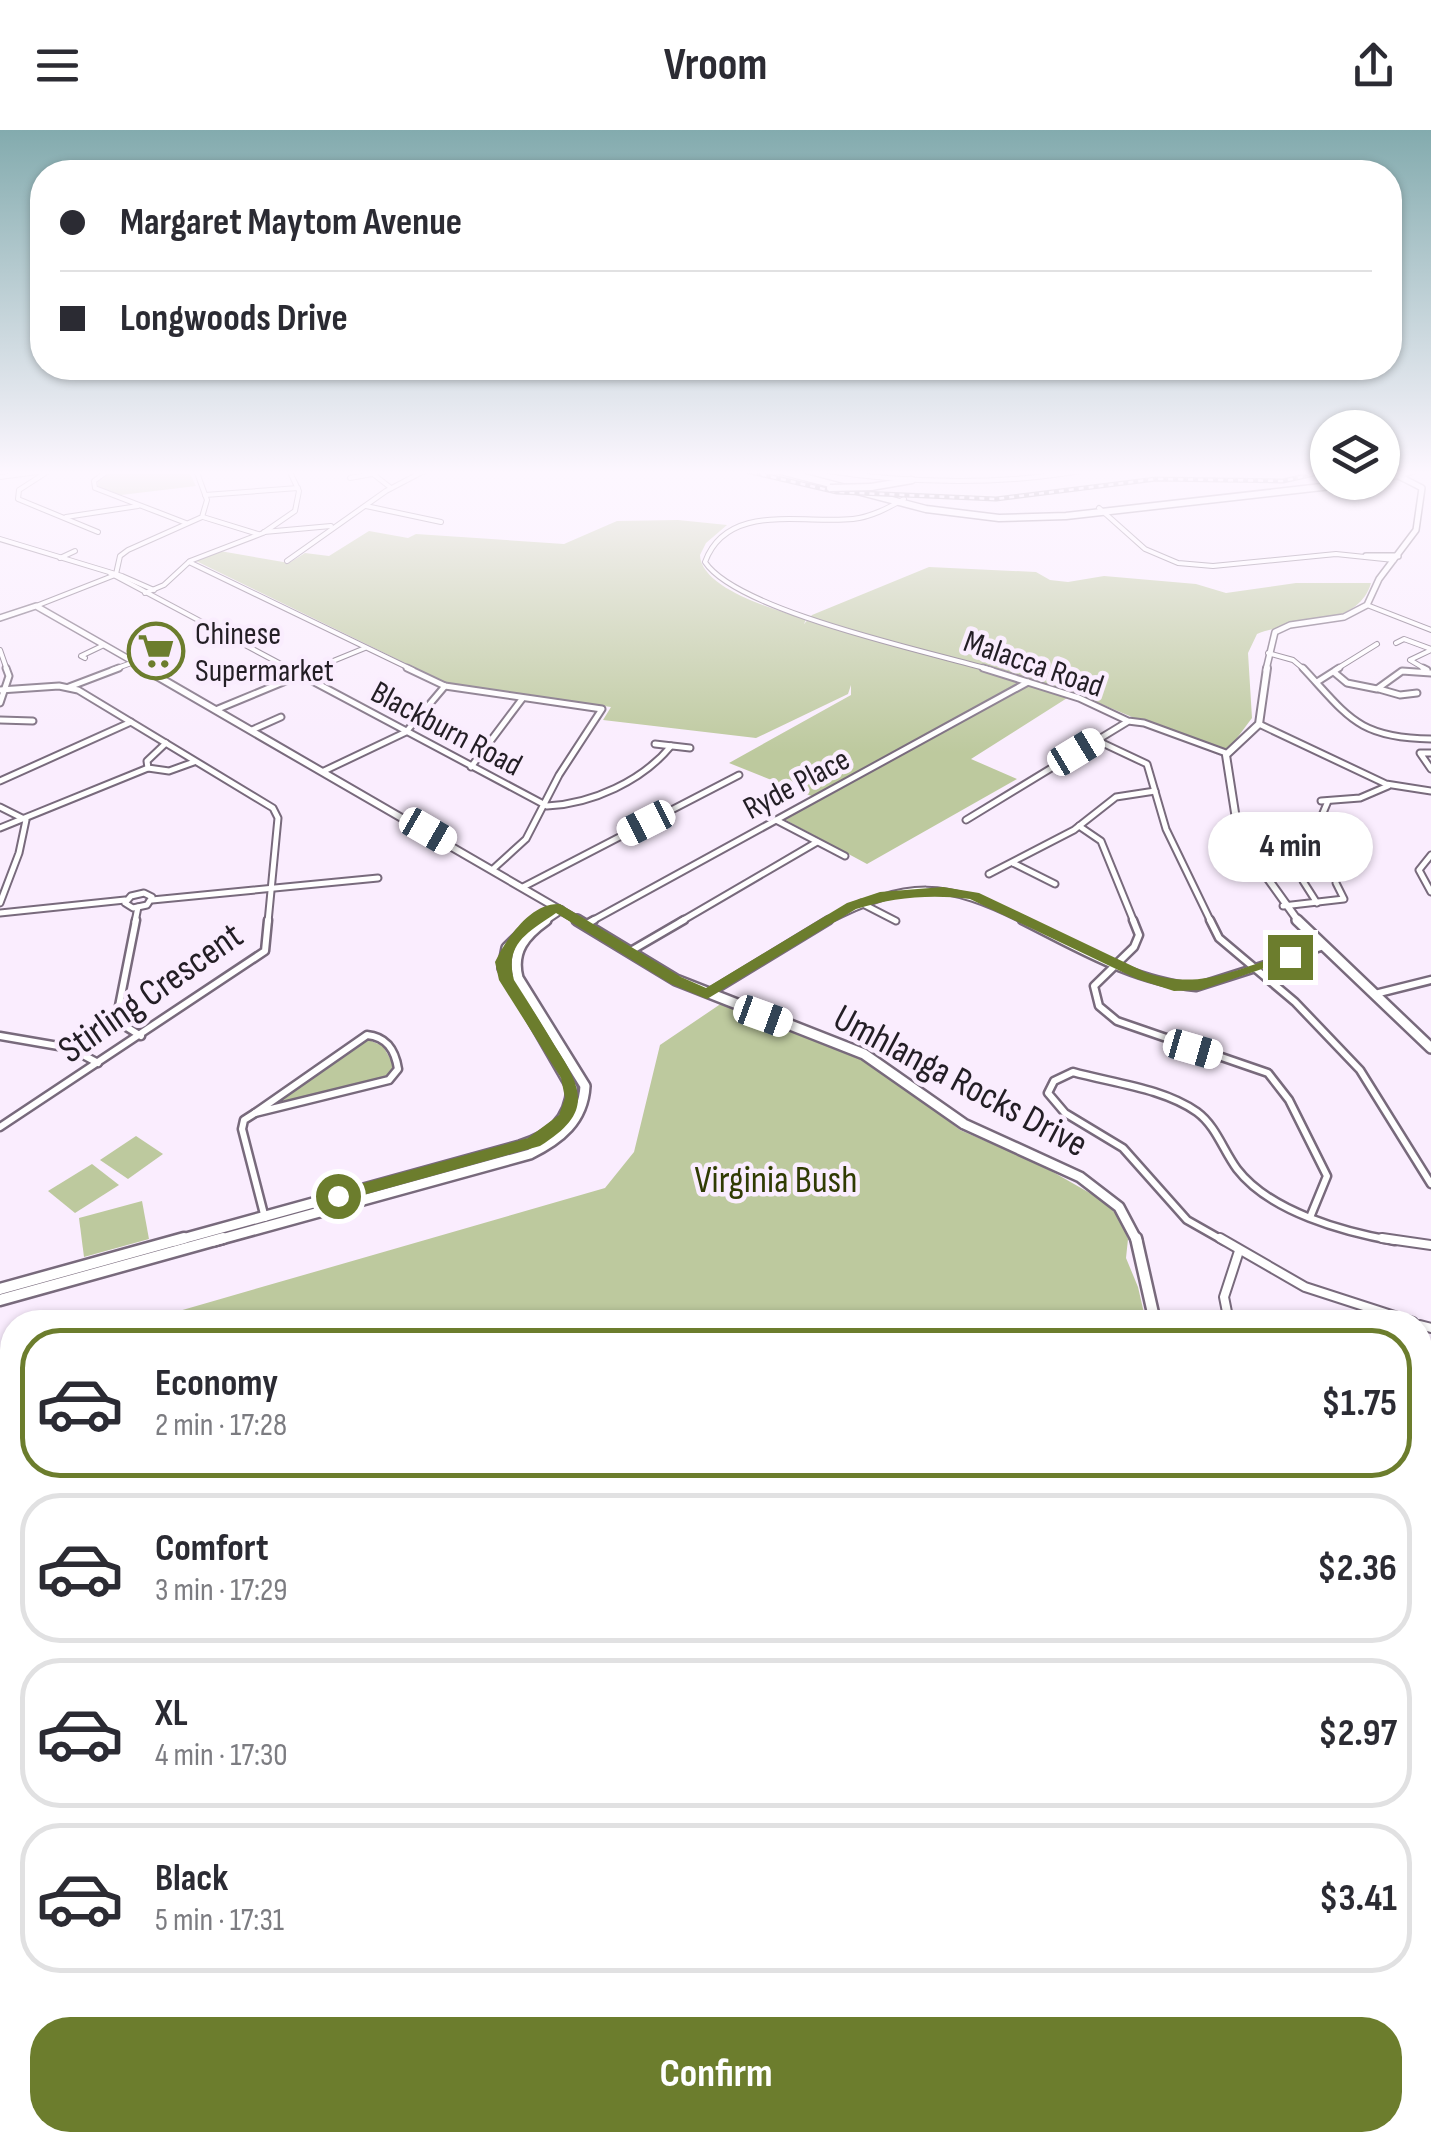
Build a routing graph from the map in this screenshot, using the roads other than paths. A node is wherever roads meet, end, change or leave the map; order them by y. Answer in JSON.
{"nodes":[{"id":1,"x":80,"y":564,"type":"edge"},
{"id":2,"x":117,"y":564,"type":"edge"},
{"id":3,"x":185,"y":564,"type":"edge"},
{"id":4,"x":193,"y":564,"type":"edge"},
{"id":5,"x":706,"y":564,"type":"edge"},
{"id":6,"x":1203,"y":564,"type":"edge"},
{"id":7,"x":1231,"y":564,"type":"edge"},
{"id":8,"x":1392,"y":564,"type":"edge"},
{"id":9,"x":113,"y":574,"type":"junction"},
{"id":10,"x":154,"y":590,"type":"junction"},
{"id":11,"x":144,"y":593,"type":"junction"},
{"id":12,"x":1366,"y":605,"type":"junction"},
{"id":13,"x":40,"y":608,"type":"junction"},
{"id":14,"x":0,"y":619,"type":"edge"},
{"id":15,"x":1431,"y":630,"type":"edge"},
{"id":16,"x":1396,"y":643,"type":"dead end"},
{"id":17,"x":1377,"y":644,"type":"dead end"},
{"id":18,"x":104,"y":645,"type":"junction"},
{"id":19,"x":367,"y":647,"type":"junction"},
{"id":20,"x":1431,"y":648,"type":"edge"},
{"id":21,"x":0,"y":650,"type":"edge"},
{"id":22,"x":1268,"y":653,"type":"junction"},
{"id":23,"x":85,"y":658,"type":"dead end"},
{"id":24,"x":134,"y":662,"type":"junction"},
{"id":25,"x":100,"y":666,"type":"dead end"},
{"id":26,"x":109,"y":671,"type":"junction"},
{"id":27,"x":1430,"y":672,"type":"edge"},
{"id":28,"x":1335,"y":673,"type":"junction"},
{"id":29,"x":299,"y":676,"type":"junction"},
{"id":30,"x":1029,"y":682,"type":"junction"},
{"id":31,"x":1316,"y":682,"type":"junction"},
{"id":32,"x":445,"y":686,"type":"junction"},
{"id":33,"x":68,"y":687,"type":"junction"},
{"id":34,"x":1379,"y":689,"type":"junction"},
{"id":35,"x":3,"y":690,"type":"edge"},
{"id":36,"x":1417,"y":693,"type":"dead end"},
{"id":37,"x":523,"y":698,"type":"junction"},
{"id":38,"x":0,"y":703,"type":"edge"},
{"id":39,"x":218,"y":709,"type":"junction"},
{"id":40,"x":281,"y":717,"type":"dead end"},
{"id":41,"x":0,"y":720,"type":"edge"},
{"id":42,"x":33,"y":721,"type":"dead end"},
{"id":43,"x":132,"y":722,"type":"junction"},
{"id":44,"x":1128,"y":722,"type":"junction"},
{"id":45,"x":1259,"y":724,"type":"junction"},
{"id":46,"x":252,"y":730,"type":"junction"},
{"id":47,"x":406,"y":732,"type":"junction"},
{"id":48,"x":1431,"y":739,"type":"edge"},
{"id":49,"x":1096,"y":740,"type":"junction"},
{"id":50,"x":166,"y":743,"type":"junction"},
{"id":51,"x":655,"y":744,"type":"dead end"},
{"id":52,"x":671,"y":746,"type":"junction"},
{"id":53,"x":690,"y":748,"type":"dead end"},
{"id":54,"x":1226,"y":752,"type":"junction"},
{"id":55,"x":1431,"y":753,"type":"edge"},
{"id":56,"x":195,"y":761,"type":"junction"},
{"id":57,"x":471,"y":766,"type":"junction"},
{"id":58,"x":148,"y":768,"type":"junction"},
{"id":59,"x":324,"y":770,"type":"junction"},
{"id":60,"x":1431,"y":770,"type":"edge"},
{"id":61,"x":739,"y":775,"type":"dead end"},
{"id":62,"x":0,"y":780,"type":"edge"},
{"id":63,"x":1389,"y":785,"type":"junction"},
{"id":64,"x":1155,"y":791,"type":"junction"},
{"id":65,"x":1431,"y":791,"type":"edge"},
{"id":66,"x":548,"y":806,"type":"junction"},
{"id":67,"x":0,"y":807,"type":"edge"},
{"id":68,"x":26,"y":820,"type":"junction"},
{"id":69,"x":774,"y":820,"type":"junction"},
{"id":70,"x":966,"y":820,"type":"dead end"},
{"id":71,"x":1078,"y":826,"type":"junction"},
{"id":72,"x":0,"y":828,"type":"edge"},
{"id":73,"x":1243,"y":839,"type":"junction"},
{"id":74,"x":818,"y":842,"type":"junction"},
{"id":75,"x":1321,"y":845,"type":"dead end"},
{"id":76,"x":1301,"y":847,"type":"dead end"},
{"id":77,"x":1431,"y":855,"type":"edge"},
{"id":78,"x":845,"y":856,"type":"dead end"},
{"id":79,"x":1012,"y":862,"type":"junction"},
{"id":80,"x":494,"y":869,"type":"junction"},
{"id":81,"x":990,"y":874,"type":"dead end"},
{"id":82,"x":1,"y":878,"type":"edge"},
{"id":83,"x":378,"y":878,"type":"dead end"},
{"id":84,"x":1302,"y":881,"type":"dead end"},
{"id":85,"x":1336,"y":883,"type":"dead end"},
{"id":86,"x":1055,"y":884,"type":"dead end"},
{"id":87,"x":523,"y":887,"type":"junction"},
{"id":88,"x":272,"y":888,"type":"junction"},
{"id":89,"x":1431,"y":892,"type":"edge"},
{"id":90,"x":535,"y":895,"type":"junction"},
{"id":91,"x":126,"y":900,"type":"junction"},
{"id":92,"x":152,"y":900,"type":"junction"},
{"id":93,"x":860,"y":902,"type":"junction"},
{"id":94,"x":0,"y":903,"type":"edge"},
{"id":95,"x":1317,"y":903,"type":"junction"},
{"id":96,"x":1283,"y":906,"type":"junction"},
{"id":97,"x":138,"y":908,"type":"junction"},
{"id":98,"x":558,"y":908,"type":"junction"},
{"id":99,"x":0,"y":913,"type":"edge"},
{"id":100,"x":896,"y":922,"type":"dead end"},
{"id":101,"x":582,"y":923,"type":"junction"},
{"id":102,"x":532,"y":927,"type":"junction"},
{"id":103,"x":1324,"y":946,"type":"junction"},
{"id":104,"x":629,"y":952,"type":"junction"},
{"id":105,"x":1117,"y":964,"type":"junction"},
{"id":106,"x":1256,"y":968,"type":"junction"},
{"id":107,"x":1431,"y":980,"type":"edge"},
{"id":108,"x":707,"y":994,"type":"junction"},
{"id":109,"x":1376,"y":994,"type":"junction"},
{"id":110,"x":0,"y":1036,"type":"edge"},
{"id":111,"x":141,"y":1036,"type":"junction"},
{"id":112,"x":1431,"y":1048,"type":"edge"},
{"id":113,"x":98,"y":1064,"type":"junction"},
{"id":114,"x":254,"y":1113,"type":"junction"},
{"id":115,"x":0,"y":1127,"type":"edge"},
{"id":116,"x":1431,"y":1184,"type":"edge"},
{"id":117,"x":1311,"y":1215,"type":"junction"},
{"id":118,"x":266,"y":1221,"type":"junction"},
{"id":119,"x":1431,"y":1245,"type":"edge"},
{"id":120,"x":1239,"y":1251,"type":"junction"},
{"id":121,"x":78,"y":1273,"type":"junction"},
{"id":122,"x":0,"y":1289,"type":"edge"},
{"id":123,"x":0,"y":1300,"type":"edge"},
{"id":124,"x":1152,"y":1310,"type":"edge"},
{"id":125,"x":1227,"y":1310,"type":"edge"},
{"id":126,"x":1375,"y":1310,"type":"edge"}],
"edges":[{"from":1,"to":9,"type":"street"},
{"from":2,"to":9,"type":"street"},
{"from":3,"to":10,"type":"street"},
{"from":4,"to":19,"type":"street"},
{"from":5,"to":30,"type":"street","name":"Malacca Road"},
{"from":6,"to":7,"type":"street"},
{"from":8,"to":12,"type":"street"},
{"from":9,"to":10,"type":"street"},
{"from":9,"to":11,"type":"street","name":"Blackburn Road"},
{"from":9,"to":13,"type":"street"},
{"from":10,"to":11,"type":"street"},
{"from":11,"to":29,"type":"street","name":"Blackburn Road"},
{"from":12,"to":15,"type":"street"},
{"from":12,"to":22,"type":"street"},
{"from":13,"to":14,"type":"street"},
{"from":13,"to":18,"type":"street","name":"Umhlanga Rocks Drive"},
{"from":16,"to":20,"type":"street"},
{"from":17,"to":28,"type":"street"},
{"from":18,"to":23,"type":"street"},
{"from":18,"to":24,"type":"street","name":"Umhlanga Rocks Drive"},
{"from":19,"to":29,"type":"street"},
{"from":19,"to":32,"type":"street"},
{"from":20,"to":27,"type":"street"},
{"from":21,"to":35,"type":"street"},
{"from":22,"to":31,"type":"street"},
{"from":22,"to":45,"type":"street"},
{"from":24,"to":26,"type":"street"},
{"from":24,"to":39,"type":"street","name":"Umhlanga Rocks Drive"},
{"from":25,"to":26,"type":"street"},
{"from":26,"to":33,"type":"street"},
{"from":27,"to":34,"type":"street"},
{"from":28,"to":31,"type":"street"},
{"from":28,"to":34,"type":"street"},
{"from":29,"to":39,"type":"street"},
{"from":29,"to":47,"type":"street","name":"Blackburn Road"},
{"from":30,"to":44,"type":"street","name":"Malacca Road"},
{"from":30,"to":69,"type":"street","name":"Ryde Place"},
{"from":31,"to":48,"type":"street"},
{"from":32,"to":37,"type":"street"},
{"from":32,"to":47,"type":"street"},
{"from":33,"to":35,"type":"street"},
{"from":33,"to":43,"type":"street","name":"Stirling Crescent"},
{"from":34,"to":36,"type":"street"},
{"from":35,"to":38,"type":"street"},
{"from":37,"to":57,"type":"street"},
{"from":37,"to":66,"type":"street"},
{"from":39,"to":46,"type":"street","name":"Umhlanga Rocks Drive"},
{"from":40,"to":46,"type":"street"},
{"from":41,"to":42,"type":"street"},
{"from":43,"to":50,"type":"street","name":"Stirling Crescent"},
{"from":43,"to":62,"type":"street"},
{"from":44,"to":49,"type":"street"},
{"from":44,"to":54,"type":"street","name":"Malacca Road"},
{"from":45,"to":54,"type":"street"},
{"from":45,"to":63,"type":"street"},
{"from":46,"to":59,"type":"street","name":"Umhlanga Rocks Drive"},
{"from":47,"to":57,"type":"street","name":"Blackburn Road"},
{"from":47,"to":59,"type":"street"},
{"from":49,"to":64,"type":"street"},
{"from":49,"to":70,"type":"street"},
{"from":50,"to":56,"type":"street","name":"Stirling Crescent"},
{"from":50,"to":58,"type":"street"},
{"from":51,"to":52,"type":"street"},
{"from":52,"to":53,"type":"street"},
{"from":52,"to":66,"type":"street"},
{"from":54,"to":73,"type":"street"},
{"from":55,"to":60,"type":"street"},
{"from":56,"to":58,"type":"street"},
{"from":56,"to":88,"type":"street","name":"Stirling Crescent"},
{"from":57,"to":66,"type":"street","name":"Blackburn Road"},
{"from":58,"to":68,"type":"street"},
{"from":59,"to":80,"type":"street","name":"Umhlanga Rocks Drive"},
{"from":61,"to":87,"type":"street"},
{"from":63,"to":65,"type":"street"},
{"from":63,"to":75,"type":"street"},
{"from":64,"to":71,"type":"street"},
{"from":64,"to":106,"type":"street"},
{"from":66,"to":80,"type":"street"},
{"from":67,"to":68,"type":"street"},
{"from":68,"to":72,"type":"street"},
{"from":68,"to":82,"type":"street"},
{"from":69,"to":74,"type":"street"},
{"from":69,"to":101,"type":"street","name":"Ryde Place"},
{"from":71,"to":79,"type":"street"},
{"from":71,"to":105,"type":"street"},
{"from":73,"to":76,"type":"street"},
{"from":73,"to":96,"type":"street"},
{"from":74,"to":78,"type":"street"},
{"from":74,"to":104,"type":"street"},
{"from":77,"to":89,"type":"street"},
{"from":79,"to":81,"type":"street"},
{"from":79,"to":86,"type":"street"},
{"from":80,"to":87,"type":"street","name":"Umhlanga Rocks Drive"},
{"from":82,"to":94,"type":"street"},
{"from":83,"to":88,"type":"street"},
{"from":84,"to":95,"type":"street"},
{"from":85,"to":95,"type":"street"},
{"from":87,"to":90,"type":"street","name":"Umhlanga Rocks Drive"},
{"from":88,"to":92,"type":"street"},
{"from":88,"to":111,"type":"street","name":"Stirling Crescent"},
{"from":90,"to":98,"type":"street","name":"Umhlanga Rocks Drive"},
{"from":90,"to":102,"type":"street"},
{"from":91,"to":92,"type":"street"},
{"from":91,"to":97,"type":"street"},
{"from":91,"to":99,"type":"street"},
{"from":92,"to":97,"type":"street"},
{"from":93,"to":100,"type":"street"},
{"from":93,"to":105,"type":"street"},
{"from":93,"to":108,"type":"street"},
{"from":95,"to":96,"type":"street"},
{"from":96,"to":103,"type":"street"},
{"from":97,"to":111,"type":"street"},
{"from":98,"to":101,"type":"street","name":"Umhlanga Rocks Drive"},
{"from":98,"to":102,"type":"street"},
{"from":101,"to":102,"type":"street"},
{"from":101,"to":104,"type":"street","name":"Umhlanga Rocks Drive"},
{"from":102,"to":118,"type":"street"},
{"from":103,"to":106,"type":"street"},
{"from":103,"to":109,"type":"street"},
{"from":104,"to":108,"type":"street","name":"Umhlanga Rocks Drive"},
{"from":105,"to":106,"type":"street"},
{"from":105,"to":117,"type":"street"},
{"from":106,"to":116,"type":"street"},
{"from":107,"to":109,"type":"street"},
{"from":108,"to":124,"type":"street","name":"Umhlanga Rocks Drive"},
{"from":109,"to":112,"type":"street"},
{"from":110,"to":113,"type":"street"},
{"from":111,"to":113,"type":"street","name":"Stirling Crescent"},
{"from":113,"to":115,"type":"street","name":"Stirling Crescent"},
{"from":114,"to":114,"type":"street"},
{"from":114,"to":118,"type":"street"},
{"from":117,"to":119,"type":"street"},
{"from":117,"to":120,"type":"street"},
{"from":118,"to":121,"type":"street"},
{"from":120,"to":125,"type":"street"},
{"from":120,"to":126,"type":"street"},
{"from":121,"to":122,"type":"street"},
{"from":121,"to":123,"type":"street"}]}
